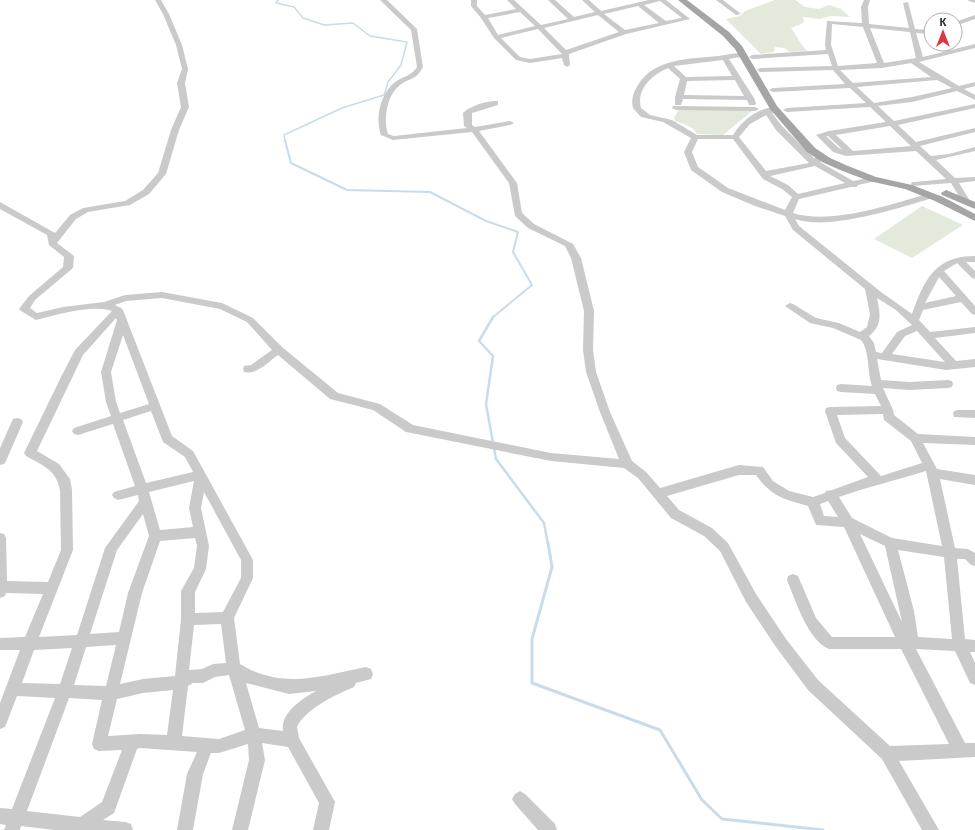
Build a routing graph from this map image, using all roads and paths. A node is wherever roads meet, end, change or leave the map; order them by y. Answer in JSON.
{"nodes":[{"id":1,"x":158,"y":0,"type":"edge"},
{"id":2,"x":383,"y":0,"type":"edge"},
{"id":3,"x":474,"y":0,"type":"edge"},
{"id":4,"x":510,"y":0,"type":"edge"},
{"id":5,"x":551,"y":0,"type":"edge"},
{"id":6,"x":585,"y":0,"type":"edge"},
{"id":7,"x":620,"y":0,"type":"edge"},
{"id":8,"x":656,"y":0,"type":"edge"},
{"id":9,"x":662,"y":0,"type":"edge"},
{"id":10,"x":682,"y":0,"type":"edge"},
{"id":11,"x":690,"y":0,"type":"edge"},
{"id":12,"x":719,"y":0,"type":"edge"},
{"id":13,"x":867,"y":0,"type":"edge"},
{"id":14,"x":906,"y":3,"type":"dead end"},
{"id":15,"x":639,"y":4,"type":"junction"},
{"id":16,"x":628,"y":7,"type":"junction"},
{"id":17,"x":520,"y":10,"type":"junction"},
{"id":18,"x":600,"y":14,"type":"junction"},
{"id":19,"x":738,"y":14,"type":"dead end"},
{"id":20,"x":484,"y":17,"type":"junction"},
{"id":21,"x":974,"y":18,"type":"edge"},
{"id":22,"x":573,"y":20,"type":"junction"},
{"id":23,"x":963,"y":21,"type":"edge"},
{"id":24,"x":665,"y":24,"type":"junction"},
{"id":25,"x":865,"y":25,"type":"junction"},
{"id":26,"x":540,"y":28,"type":"junction"},
{"id":27,"x":912,"y":30,"type":"junction"},
{"id":28,"x":923,"y":31,"type":"edge"},
{"id":29,"x":624,"y":32,"type":"junction"},
{"id":30,"x":923,"y":36,"type":"edge"},
{"id":31,"x":496,"y":37,"type":"junction"},
{"id":32,"x":914,"y":41,"type":"junction"},
{"id":33,"x":975,"y":47,"type":"edge"},
{"id":34,"x":830,"y":52,"type":"junction"},
{"id":35,"x":565,"y":55,"type":"junction"},
{"id":36,"x":747,"y":56,"type":"junction"},
{"id":37,"x":765,"y":56,"type":"junction"},
{"id":38,"x":725,"y":58,"type":"junction"},
{"id":39,"x":916,"y":60,"type":"junction"},
{"id":40,"x":567,"y":65,"type":"dead end"},
{"id":41,"x":670,"y":66,"type":"junction"},
{"id":42,"x":882,"y":66,"type":"junction"},
{"id":43,"x":836,"y":69,"type":"junction"},
{"id":44,"x":760,"y":70,"type":"junction"},
{"id":45,"x":774,"y":70,"type":"junction"},
{"id":46,"x":737,"y":78,"type":"junction"},
{"id":47,"x":938,"y":78,"type":"junction"},
{"id":48,"x":684,"y":79,"type":"junction"},
{"id":49,"x":975,"y":85,"type":"edge"},
{"id":50,"x":851,"y":86,"type":"junction"},
{"id":51,"x":960,"y":89,"type":"junction"},
{"id":52,"x":773,"y":90,"type":"junction"},
{"id":53,"x":680,"y":97,"type":"junction"},
{"id":54,"x":750,"y":98,"type":"junction"},
{"id":55,"x":975,"y":98,"type":"edge"},
{"id":56,"x":496,"y":103,"type":"dead end"},
{"id":57,"x":871,"y":104,"type":"junction"},
{"id":58,"x":975,"y":106,"type":"edge"},
{"id":59,"x":676,"y":108,"type":"junction"},
{"id":60,"x":965,"y":108,"type":"junction"},
{"id":61,"x":772,"y":110,"type":"junction"},
{"id":62,"x":787,"y":110,"type":"junction"},
{"id":63,"x":756,"y":112,"type":"junction"},
{"id":64,"x":975,"y":114,"type":"edge"},
{"id":65,"x":666,"y":120,"type":"junction"},
{"id":66,"x":510,"y":123,"type":"dead end"},
{"id":67,"x":891,"y":124,"type":"junction"},
{"id":68,"x":474,"y":130,"type":"junction"},
{"id":69,"x":975,"y":130,"type":"edge"},
{"id":70,"x":696,"y":137,"type":"junction"},
{"id":71,"x":734,"y":137,"type":"junction"},
{"id":72,"x":916,"y":146,"type":"junction"},
{"id":73,"x":975,"y":149,"type":"edge"},
{"id":74,"x":817,"y":159,"type":"junction"},
{"id":75,"x":929,"y":159,"type":"junction"},
{"id":76,"x":765,"y":174,"type":"junction"},
{"id":77,"x":874,"y":179,"type":"junction"},
{"id":78,"x":975,"y":179,"type":"edge"},
{"id":79,"x":954,"y":182,"type":"junction"},
{"id":80,"x":915,"y":184,"type":"junction"},
{"id":81,"x":854,"y":185,"type":"junction"},
{"id":82,"x":930,"y":196,"type":"junction"},
{"id":83,"x":796,"y":197,"type":"junction"},
{"id":84,"x":971,"y":203,"type":"edge"},
{"id":85,"x":0,"y":206,"type":"edge"},
{"id":86,"x":788,"y":214,"type":"junction"},
{"id":87,"x":975,"y":218,"type":"edge"},
{"id":88,"x":52,"y":243,"type":"junction"},
{"id":89,"x":975,"y":259,"type":"edge"},
{"id":90,"x":959,"y":260,"type":"junction"},
{"id":91,"x":939,"y":271,"type":"junction"},
{"id":92,"x":975,"y":276,"type":"edge"},
{"id":93,"x":870,"y":288,"type":"junction"},
{"id":94,"x":963,"y":298,"type":"junction"},
{"id":95,"x":105,"y":305,"type":"junction"},
{"id":96,"x":790,"y":306,"type":"dead end"},
{"id":97,"x":919,"y":308,"type":"junction"},
{"id":98,"x":975,"y":312,"type":"edge"},
{"id":99,"x":120,"y":315,"type":"junction"},
{"id":100,"x":916,"y":323,"type":"junction"},
{"id":101,"x":975,"y":330,"type":"edge"},
{"id":102,"x":860,"y":336,"type":"junction"},
{"id":103,"x":927,"y":336,"type":"junction"},
{"id":104,"x":278,"y":350,"type":"junction"},
{"id":105,"x":872,"y":356,"type":"junction"},
{"id":106,"x":885,"y":357,"type":"junction"},
{"id":107,"x":975,"y":363,"type":"edge"},
{"id":108,"x":953,"y":365,"type":"junction"},
{"id":109,"x":248,"y":369,"type":"dead end"},
{"id":110,"x":948,"y":384,"type":"dead end"},
{"id":111,"x":877,"y":387,"type":"junction"},
{"id":112,"x":841,"y":388,"type":"dead end"},
{"id":113,"x":154,"y":406,"type":"junction"},
{"id":114,"x":888,"y":410,"type":"junction"},
{"id":115,"x":958,"y":414,"type":"dead end"},
{"id":116,"x":975,"y":414,"type":"edge"},
{"id":117,"x":115,"y":418,"type":"junction"},
{"id":118,"x":17,"y":422,"type":"dead end"},
{"id":119,"x":78,"y":431,"type":"dead end"},
{"id":120,"x":915,"y":438,"type":"junction"},
{"id":121,"x":975,"y":441,"type":"edge"},
{"id":122,"x":0,"y":461,"type":"edge"},
{"id":123,"x":627,"y":464,"type":"junction"},
{"id":124,"x":931,"y":469,"type":"junction"},
{"id":125,"x":201,"y":476,"type":"junction"},
{"id":126,"x":975,"y":480,"type":"edge"},
{"id":127,"x":879,"y":481,"type":"junction"},
{"id":128,"x":657,"y":494,"type":"junction"},
{"id":129,"x":830,"y":494,"type":"junction"},
{"id":130,"x":118,"y":495,"type":"dead end"},
{"id":131,"x":144,"y":495,"type":"junction"},
{"id":132,"x":813,"y":502,"type":"junction"},
{"id":133,"x":848,"y":522,"type":"junction"},
{"id":134,"x":200,"y":532,"type":"junction"},
{"id":135,"x":155,"y":536,"type":"junction"},
{"id":136,"x":0,"y":538,"type":"edge"},
{"id":137,"x":890,"y":542,"type":"junction"},
{"id":138,"x":950,"y":553,"type":"junction"},
{"id":139,"x":0,"y":559,"type":"edge"},
{"id":140,"x":975,"y":561,"type":"edge"},
{"id":141,"x":793,"y":580,"type":"dead end"},
{"id":142,"x":52,"y":588,"type":"junction"},
{"id":143,"x":1,"y":590,"type":"edge"},
{"id":144,"x":227,"y":618,"type":"junction"},
{"id":145,"x":188,"y":619,"type":"junction"},
{"id":146,"x":125,"y":638,"type":"junction"},
{"id":147,"x":81,"y":642,"type":"junction"},
{"id":148,"x":909,"y":643,"type":"junction"},
{"id":149,"x":0,"y":644,"type":"edge"},
{"id":150,"x":29,"y":645,"type":"junction"},
{"id":151,"x":959,"y":645,"type":"junction"},
{"id":152,"x":975,"y":646,"type":"edge"},
{"id":153,"x":234,"y":668,"type":"junction"},
{"id":154,"x":975,"y":678,"type":"edge"},
{"id":155,"x":181,"y":682,"type":"junction"},
{"id":156,"x":13,"y":689,"type":"junction"},
{"id":157,"x":63,"y":690,"type":"junction"},
{"id":158,"x":112,"y":693,"type":"junction"},
{"id":159,"x":0,"y":722,"type":"edge"},
{"id":160,"x":254,"y":735,"type":"junction"},
{"id":161,"x":292,"y":740,"type":"junction"},
{"id":162,"x":132,"y":742,"type":"junction"},
{"id":163,"x":174,"y":743,"type":"junction"},
{"id":164,"x":207,"y":745,"type":"junction"},
{"id":165,"x":971,"y":751,"type":"edge"},
{"id":166,"x":887,"y":754,"type":"junction"},
{"id":167,"x":520,"y":799,"type":"dead end"},
{"id":168,"x":0,"y":816,"type":"edge"},
{"id":169,"x":14,"y":824,"type":"edge"},
{"id":170,"x":81,"y":827,"type":"edge"},
{"id":171,"x":125,"y":830,"type":"edge"},
{"id":172,"x":185,"y":830,"type":"edge"},
{"id":173,"x":240,"y":830,"type":"edge"},
{"id":174,"x":321,"y":830,"type":"edge"},
{"id":175,"x":549,"y":830,"type":"edge"},
{"id":176,"x":931,"y":830,"type":"edge"}],
"edges":[{"from":1,"to":88,"type":"street"},
{"from":2,"to":68,"type":"street"},
{"from":3,"to":20,"type":"street"},
{"from":4,"to":17,"type":"street"},
{"from":5,"to":22,"type":"street"},
{"from":6,"to":18,"type":"street"},
{"from":7,"to":16,"type":"street"},
{"from":8,"to":15,"type":"street"},
{"from":9,"to":24,"type":"street"},
{"from":10,"to":36,"type":"main road"},
{"from":11,"to":36,"type":"main road"},
{"from":12,"to":19,"type":"street"},
{"from":13,"to":25,"type":"street"},
{"from":14,"to":27,"type":"street"},
{"from":15,"to":16,"type":"street"},
{"from":15,"to":24,"type":"street"},
{"from":16,"to":18,"type":"street"},
{"from":17,"to":20,"type":"street"},
{"from":17,"to":26,"type":"street"},
{"from":18,"to":22,"type":"street"},
{"from":18,"to":29,"type":"street"},
{"from":20,"to":31,"type":"street"},
{"from":21,"to":23,"type":"street"},
{"from":22,"to":26,"type":"street"},
{"from":24,"to":29,"type":"street"},
{"from":25,"to":27,"type":"street"},
{"from":25,"to":34,"type":"street"},
{"from":25,"to":42,"type":"street"},
{"from":26,"to":31,"type":"street"},
{"from":26,"to":35,"type":"street"},
{"from":27,"to":28,"type":"street"},
{"from":27,"to":32,"type":"street"},
{"from":29,"to":35,"type":"street"},
{"from":30,"to":32,"type":"street"},
{"from":31,"to":35,"type":"street"},
{"from":32,"to":39,"type":"street"},
{"from":33,"to":39,"type":"street"},
{"from":34,"to":37,"type":"street"},
{"from":34,"to":43,"type":"street"},
{"from":35,"to":40,"type":"street"},
{"from":36,"to":37,"type":"street"},
{"from":36,"to":38,"type":"street"},
{"from":36,"to":44,"type":"main road"},
{"from":36,"to":61,"type":"main road"},
{"from":37,"to":45,"type":"street"},
{"from":38,"to":41,"type":"street"},
{"from":38,"to":46,"type":"street"},
{"from":39,"to":42,"type":"street"},
{"from":39,"to":47,"type":"street"},
{"from":41,"to":48,"type":"street"},
{"from":41,"to":65,"type":"street"},
{"from":42,"to":43,"type":"street"},
{"from":43,"to":45,"type":"street"},
{"from":43,"to":50,"type":"street"},
{"from":44,"to":45,"type":"street"},
{"from":44,"to":52,"type":"main road"},
{"from":46,"to":48,"type":"street"},
{"from":46,"to":54,"type":"street"},
{"from":47,"to":50,"type":"street"},
{"from":47,"to":51,"type":"street"},
{"from":48,"to":53,"type":"street"},
{"from":49,"to":51,"type":"street"},
{"from":50,"to":52,"type":"street"},
{"from":50,"to":57,"type":"street"},
{"from":51,"to":55,"type":"street"},
{"from":51,"to":57,"type":"street"},
{"from":52,"to":62,"type":"main road"},
{"from":53,"to":54,"type":"street"},
{"from":53,"to":59,"type":"street"},
{"from":54,"to":63,"type":"street"},
{"from":56,"to":68,"type":"street"},
{"from":57,"to":62,"type":"street"},
{"from":57,"to":67,"type":"street"},
{"from":58,"to":60,"type":"street"},
{"from":59,"to":63,"type":"street"},
{"from":59,"to":65,"type":"street"},
{"from":60,"to":64,"type":"street"},
{"from":60,"to":67,"type":"street"},
{"from":61,"to":63,"type":"street"},
{"from":61,"to":74,"type":"main road"},
{"from":62,"to":80,"type":"main road"},
{"from":63,"to":71,"type":"street"},
{"from":65,"to":70,"type":"street"},
{"from":66,"to":68,"type":"street"},
{"from":67,"to":72,"type":"street"},
{"from":67,"to":72,"type":"street"},
{"from":68,"to":123,"type":"street"},
{"from":69,"to":72,"type":"street"},
{"from":70,"to":71,"type":"street"},
{"from":70,"to":86,"type":"street"},
{"from":71,"to":76,"type":"street"},
{"from":72,"to":75,"type":"street"},
{"from":73,"to":75,"type":"street"},
{"from":74,"to":76,"type":"street"},
{"from":74,"to":77,"type":"main road"},
{"from":74,"to":81,"type":"street"},
{"from":75,"to":79,"type":"street"},
{"from":76,"to":83,"type":"street"},
{"from":77,"to":81,"type":"street"},
{"from":77,"to":82,"type":"main road"},
{"from":78,"to":79,"type":"street"},
{"from":79,"to":80,"type":"street"},
{"from":79,"to":84,"type":"street"},
{"from":80,"to":84,"type":"main road"},
{"from":81,"to":83,"type":"street"},
{"from":82,"to":86,"type":"street"},
{"from":82,"to":87,"type":"main road"},
{"from":83,"to":86,"type":"street"},
{"from":85,"to":88,"type":"street"},
{"from":86,"to":93,"type":"street"},
{"from":88,"to":95,"type":"street"},
{"from":89,"to":90,"type":"street"},
{"from":90,"to":91,"type":"street"},
{"from":90,"to":92,"type":"street"},
{"from":91,"to":94,"type":"street"},
{"from":91,"to":97,"type":"street"},
{"from":93,"to":100,"type":"street"},
{"from":93,"to":102,"type":"street"},
{"from":94,"to":97,"type":"street"},
{"from":94,"to":98,"type":"street"},
{"from":95,"to":99,"type":"street"},
{"from":95,"to":104,"type":"street"},
{"from":96,"to":102,"type":"street"},
{"from":97,"to":100,"type":"street"},
{"from":99,"to":113,"type":"street"},
{"from":99,"to":117,"type":"street"},
{"from":99,"to":142,"type":"street"},
{"from":100,"to":103,"type":"street"},
{"from":100,"to":106,"type":"street"},
{"from":101,"to":103,"type":"street"},
{"from":102,"to":105,"type":"street"},
{"from":103,"to":108,"type":"street"},
{"from":104,"to":109,"type":"street"},
{"from":104,"to":123,"type":"street"},
{"from":105,"to":106,"type":"street"},
{"from":105,"to":111,"type":"street"},
{"from":106,"to":108,"type":"street"},
{"from":107,"to":108,"type":"street"},
{"from":110,"to":111,"type":"street"},
{"from":111,"to":112,"type":"street"},
{"from":111,"to":114,"type":"street"},
{"from":113,"to":117,"type":"street"},
{"from":113,"to":125,"type":"street"},
{"from":114,"to":120,"type":"street"},
{"from":114,"to":127,"type":"street"},
{"from":115,"to":116,"type":"street"},
{"from":117,"to":119,"type":"street"},
{"from":117,"to":131,"type":"street"},
{"from":118,"to":122,"type":"street"},
{"from":120,"to":121,"type":"street"},
{"from":120,"to":124,"type":"street"},
{"from":123,"to":128,"type":"street"},
{"from":124,"to":126,"type":"street"},
{"from":124,"to":127,"type":"street"},
{"from":124,"to":138,"type":"street"},
{"from":125,"to":131,"type":"street"},
{"from":125,"to":134,"type":"street"},
{"from":125,"to":144,"type":"street"},
{"from":127,"to":129,"type":"street"},
{"from":128,"to":132,"type":"street"},
{"from":128,"to":166,"type":"street"},
{"from":129,"to":132,"type":"street"},
{"from":129,"to":133,"type":"street"},
{"from":130,"to":131,"type":"street"},
{"from":131,"to":135,"type":"street"},
{"from":131,"to":147,"type":"street"},
{"from":132,"to":133,"type":"street"},
{"from":133,"to":137,"type":"street"},
{"from":133,"to":148,"type":"street"},
{"from":134,"to":135,"type":"street"},
{"from":134,"to":145,"type":"street"},
{"from":135,"to":146,"type":"street"},
{"from":136,"to":139,"type":"street"},
{"from":137,"to":138,"type":"street"},
{"from":137,"to":148,"type":"street"},
{"from":138,"to":140,"type":"street"},
{"from":138,"to":151,"type":"street"},
{"from":139,"to":143,"type":"street"},
{"from":141,"to":148,"type":"street"},
{"from":142,"to":143,"type":"street"},
{"from":142,"to":150,"type":"street"},
{"from":144,"to":145,"type":"street"},
{"from":144,"to":153,"type":"street"},
{"from":145,"to":155,"type":"street"},
{"from":146,"to":147,"type":"street"},
{"from":146,"to":158,"type":"street"},
{"from":147,"to":150,"type":"street"},
{"from":147,"to":157,"type":"street"},
{"from":148,"to":151,"type":"street"},
{"from":148,"to":165,"type":"street"},
{"from":149,"to":150,"type":"street"},
{"from":150,"to":156,"type":"street"},
{"from":151,"to":152,"type":"street"},
{"from":151,"to":154,"type":"street"},
{"from":153,"to":155,"type":"street"},
{"from":153,"to":160,"type":"street"},
{"from":153,"to":161,"type":"street"},
{"from":155,"to":158,"type":"street"},
{"from":155,"to":163,"type":"street"},
{"from":156,"to":157,"type":"street"},
{"from":156,"to":159,"type":"street"},
{"from":157,"to":158,"type":"street"},
{"from":157,"to":169,"type":"street"},
{"from":158,"to":162,"type":"street"},
{"from":160,"to":161,"type":"street"},
{"from":160,"to":164,"type":"street"},
{"from":160,"to":173,"type":"street"},
{"from":161,"to":174,"type":"street"},
{"from":162,"to":163,"type":"street"},
{"from":162,"to":170,"type":"street"},
{"from":163,"to":164,"type":"street"},
{"from":164,"to":172,"type":"street"},
{"from":165,"to":166,"type":"street"},
{"from":166,"to":176,"type":"street"},
{"from":167,"to":175,"type":"street"},
{"from":168,"to":169,"type":"street"},
{"from":169,"to":170,"type":"street"},
{"from":170,"to":171,"type":"street"}]}
